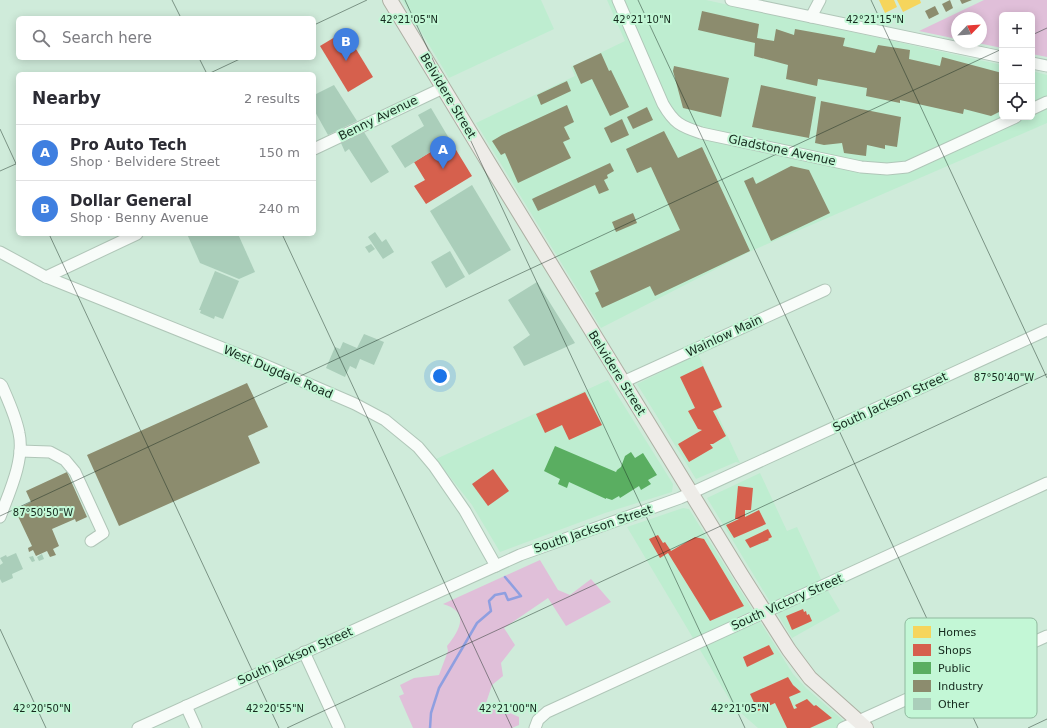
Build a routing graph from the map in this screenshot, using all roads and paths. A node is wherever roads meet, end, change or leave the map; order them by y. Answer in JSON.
{"nodes":[{"id":1,"x":390,"y":0,"type":"edge"},
{"id":2,"x":618,"y":0,"type":"edge"},
{"id":3,"x":731,"y":0,"type":"edge"},
{"id":4,"x":820,"y":0,"type":"edge"},
{"id":5,"x":811,"y":17,"type":"junction"},
{"id":6,"x":999,"y":56,"type":"edge"},
{"id":7,"x":1035,"y":64,"type":"edge"},
{"id":8,"x":1047,"y":66,"type":"edge"},
{"id":9,"x":443,"y":88,"type":"junction"},
{"id":10,"x":1047,"y":102,"type":"edge"},
{"id":11,"x":1035,"y":108,"type":"edge"},
{"id":12,"x":1009,"y":120,"type":"edge"},
{"id":13,"x":316,"y":148,"type":"edge"},
{"id":14,"x":133,"y":236,"type":"edge"},
{"id":15,"x":0,"y":252,"type":"edge"},
{"id":16,"x":46,"y":277,"type":"junction"},
{"id":17,"x":825,"y":290,"type":"dead end"},
{"id":18,"x":1047,"y":330,"type":"edge"},
{"id":19,"x":623,"y":382,"type":"junction"},
{"id":20,"x":0,"y":384,"type":"edge"},
{"id":21,"x":20,"y":451,"type":"junction"},
{"id":22,"x":1047,"y":483,"type":"edge"},
{"id":23,"x":691,"y":493,"type":"junction"},
{"id":24,"x":0,"y":516,"type":"edge"},
{"id":25,"x":91,"y":541,"type":"dead end"},
{"id":26,"x":496,"y":566,"type":"junction"},
{"id":27,"x":766,"y":612,"type":"junction"},
{"id":28,"x":1047,"y":636,"type":"edge"},
{"id":29,"x":1037,"y":641,"type":"edge"},
{"id":30,"x":304,"y":652,"type":"junction"},
{"id":31,"x":905,"y":704,"type":"edge"},
{"id":32,"x":186,"y":706,"type":"junction"},
{"id":33,"x":862,"y":724,"type":"edge"},
{"id":34,"x":138,"y":728,"type":"edge"},
{"id":35,"x":196,"y":728,"type":"edge"},
{"id":36,"x":339,"y":728,"type":"edge"},
{"id":37,"x":535,"y":728,"type":"edge"},
{"id":38,"x":843,"y":728,"type":"edge"}],
"edges":[{"from":1,"to":9,"type":"main road","name":"Belvidere Street"},
{"from":2,"to":12,"type":"street","name":"Gladstone Avenue"},
{"from":3,"to":5,"type":"street"},
{"from":4,"to":5,"type":"street"},
{"from":5,"to":6,"type":"street"},
{"from":7,"to":8,"type":"street"},
{"from":9,"to":13,"type":"street","name":"Benny Avenue"},
{"from":9,"to":19,"type":"main road","name":"Belvidere Street"},
{"from":10,"to":11,"type":"street"},
{"from":14,"to":16,"type":"street"},
{"from":15,"to":16,"type":"street","name":"West Dugdale Road"},
{"from":16,"to":26,"type":"street","name":"West Dugdale Road"},
{"from":17,"to":19,"type":"street","name":"Wainlow Main"},
{"from":18,"to":23,"type":"street","name":"South Jackson Street"},
{"from":19,"to":23,"type":"main road","name":"Belvidere Street"},
{"from":20,"to":21,"type":"street"},
{"from":21,"to":24,"type":"street"},
{"from":21,"to":25,"type":"street"},
{"from":22,"to":27,"type":"street","name":"South Victory Street"},
{"from":23,"to":26,"type":"street","name":"South Jackson Street"},
{"from":23,"to":27,"type":"main road","name":"Belvidere Street"},
{"from":26,"to":30,"type":"street","name":"South Jackson Street"},
{"from":27,"to":33,"type":"main road","name":"Belvidere Street"},
{"from":27,"to":37,"type":"street","name":"South Victory Street"},
{"from":28,"to":29,"type":"street"},
{"from":30,"to":32,"type":"street","name":"South Jackson Street"},
{"from":30,"to":36,"type":"street"},
{"from":31,"to":33,"type":"street"},
{"from":32,"to":34,"type":"street","name":"South Jackson Street"},
{"from":32,"to":35,"type":"street"},
{"from":33,"to":38,"type":"street"}]}
